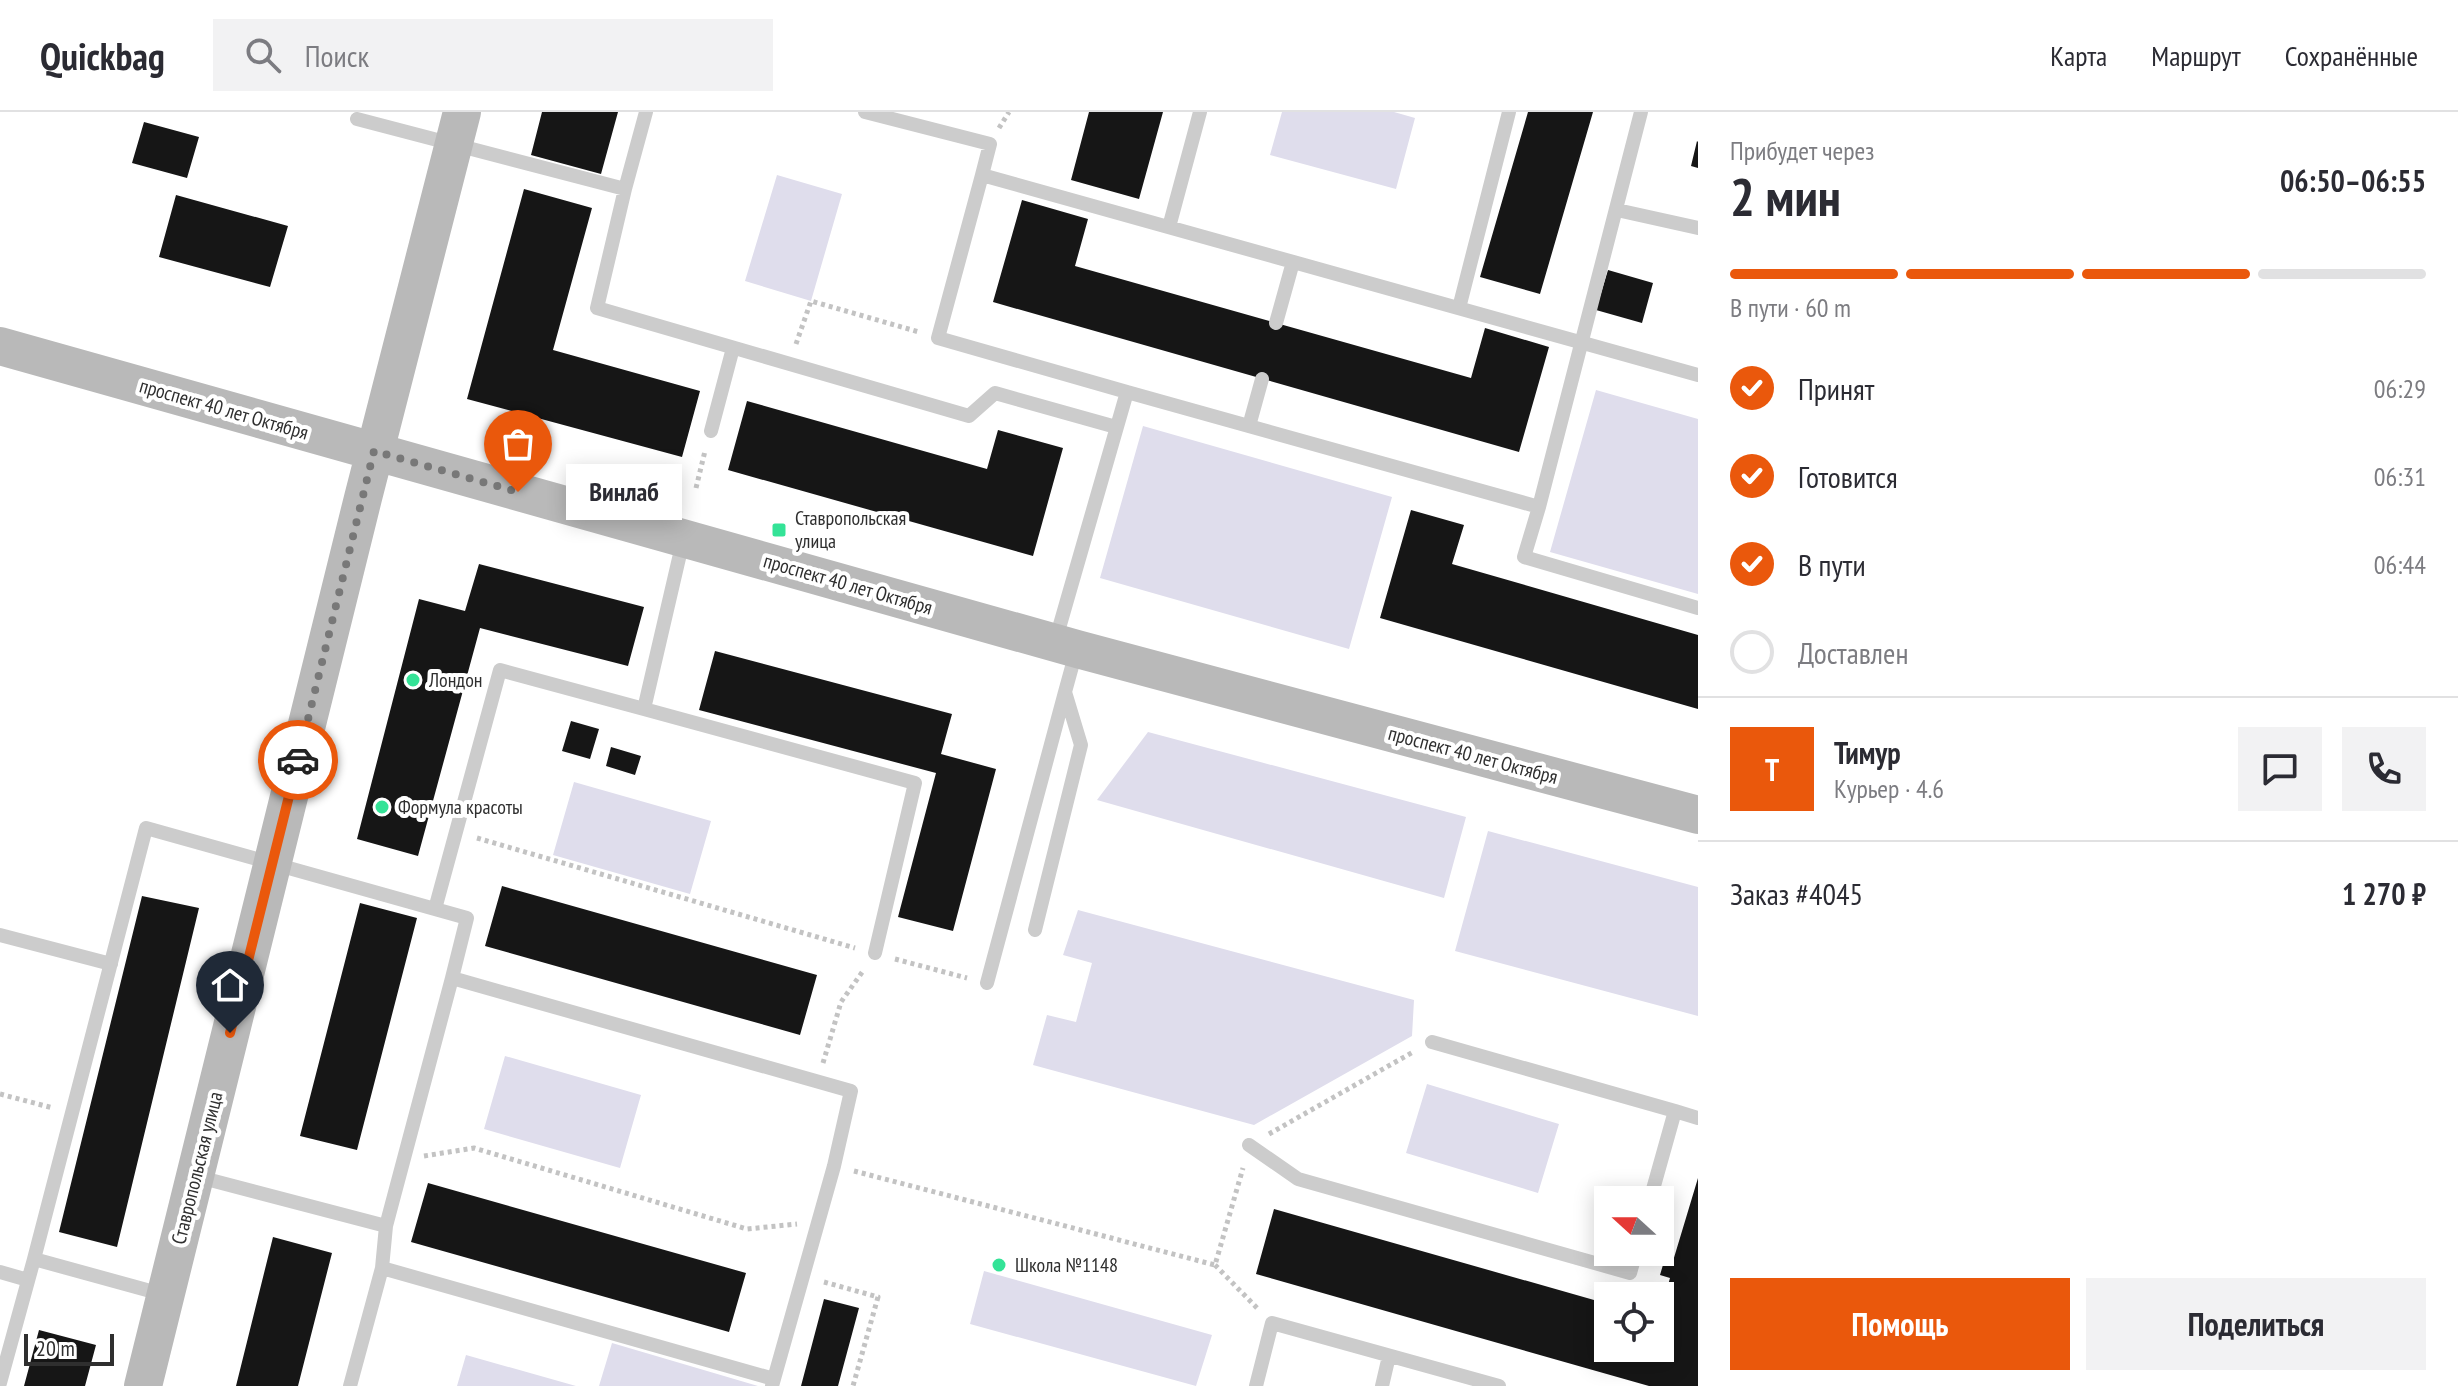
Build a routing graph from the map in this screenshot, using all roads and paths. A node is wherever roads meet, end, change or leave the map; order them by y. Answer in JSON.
{"nodes":[{"id":1,"x":646,"y":112,"type":"edge"},
{"id":2,"x":865,"y":112,"type":"edge"},
{"id":3,"x":1200,"y":112,"type":"edge"},
{"id":4,"x":1509,"y":112,"type":"edge"},
{"id":5,"x":1641,"y":112,"type":"edge"},
{"id":6,"x":908,"y":117,"type":"edge"},
{"id":7,"x":357,"y":119,"type":"dead end"},
{"id":8,"x":458,"y":128,"type":"edge"},
{"id":9,"x":982,"y":175,"type":"junction"},
{"id":10,"x":625,"y":189,"type":"junction"},
{"id":11,"x":1617,"y":210,"type":"junction"},
{"id":12,"x":1169,"y":227,"type":"junction"},
{"id":13,"x":1698,"y":228,"type":"edge"},
{"id":14,"x":1293,"y":262,"type":"junction"},
{"id":15,"x":1459,"y":308,"type":"junction"},
{"id":16,"x":1276,"y":323,"type":"dead end"},
{"id":17,"x":938,"y":338,"type":"junction"},
{"id":18,"x":1582,"y":343,"type":"junction"},
{"id":19,"x":0,"y":346,"type":"edge"},
{"id":20,"x":733,"y":348,"type":"junction"},
{"id":21,"x":789,"y":364,"type":"junction"},
{"id":22,"x":1698,"y":375,"type":"edge"},
{"id":23,"x":1262,"y":379,"type":"dead end"},
{"id":24,"x":1127,"y":392,"type":"junction"},
{"id":25,"x":1249,"y":426,"type":"junction"},
{"id":26,"x":1116,"y":427,"type":"junction"},
{"id":27,"x":711,"y":431,"type":"joint"},
{"id":28,"x":374,"y":451,"type":"junction"},
{"id":29,"x":696,"y":488,"type":"dead end"},
{"id":30,"x":1539,"y":507,"type":"junction"},
{"id":31,"x":684,"y":539,"type":"junction"},
{"id":32,"x":1698,"y":608,"type":"edge"},
{"id":33,"x":1066,"y":645,"type":"junction"},
{"id":34,"x":1065,"y":692,"type":"junction"},
{"id":35,"x":644,"y":709,"type":"junction"},
{"id":36,"x":1695,"y":810,"type":"edge"},
{"id":37,"x":456,"y":832,"type":"junction"},
{"id":38,"x":272,"y":863,"type":"junction"},
{"id":39,"x":435,"y":909,"type":"junction"},
{"id":40,"x":1035,"y":930,"type":"dead end"},
{"id":41,"x":0,"y":935,"type":"edge"},
{"id":42,"x":875,"y":953,"type":"junction"},
{"id":43,"x":111,"y":964,"type":"junction"},
{"id":44,"x":452,"y":978,"type":"junction"},
{"id":45,"x":987,"y":983,"type":"joint"},
{"id":46,"x":1432,"y":1042,"type":"joint"},
{"id":47,"x":817,"y":1081,"type":"junction"},
{"id":48,"x":0,"y":1094,"type":"edge"},
{"id":49,"x":1675,"y":1111,"type":"junction"},
{"id":50,"x":72,"y":1113,"type":"junction"},
{"id":51,"x":1698,"y":1118,"type":"edge"},
{"id":52,"x":1249,"y":1145,"type":"junction"},
{"id":53,"x":404,"y":1160,"type":"junction"},
{"id":54,"x":834,"y":1166,"type":"junction"},
{"id":55,"x":195,"y":1176,"type":"junction"},
{"id":56,"x":1654,"y":1186,"type":"edge"},
{"id":57,"x":818,"y":1222,"type":"junction"},
{"id":58,"x":386,"y":1226,"type":"junction"},
{"id":59,"x":34,"y":1259,"type":"junction"},
{"id":60,"x":1594,"y":1263,"type":"edge"},
{"id":61,"x":1215,"y":1265,"type":"junction"},
{"id":62,"x":1605,"y":1266,"type":"edge"},
{"id":63,"x":1632,"y":1266,"type":"edge"},
{"id":64,"x":382,"y":1268,"type":"junction"},
{"id":65,"x":0,"y":1272,"type":"edge"},
{"id":66,"x":803,"y":1277,"type":"junction"},
{"id":67,"x":28,"y":1280,"type":"junction"},
{"id":68,"x":166,"y":1295,"type":"junction"},
{"id":69,"x":1272,"y":1323,"type":"junction"},
{"id":70,"x":1389,"y":1356,"type":"junction"},
{"id":71,"x":773,"y":1382,"type":"edge"},
{"id":72,"x":0,"y":1383,"type":"edge"},
{"id":73,"x":143,"y":1386,"type":"edge"},
{"id":74,"x":350,"y":1386,"type":"edge"},
{"id":75,"x":853,"y":1386,"type":"edge"},
{"id":76,"x":1256,"y":1386,"type":"edge"},
{"id":77,"x":1382,"y":1386,"type":"edge"},
{"id":78,"x":1499,"y":1386,"type":"edge"}],
"edges":[{"from":1,"to":10,"type":"lane"},
{"from":2,"to":6,"type":"lane"},
{"from":3,"to":12,"type":"lane"},
{"from":4,"to":15,"type":"lane"},
{"from":5,"to":11,"type":"lane"},
{"from":6,"to":9,"type":"lane"},
{"from":7,"to":8,"type":"lane"},
{"from":8,"to":10,"type":"lane"},
{"from":8,"to":28,"type":"street","name":"Ставропольская улица"},
{"from":9,"to":12,"type":"lane"},
{"from":9,"to":17,"type":"lane"},
{"from":10,"to":20,"type":"lane"},
{"from":11,"to":13,"type":"lane"},
{"from":11,"to":18,"type":"lane"},
{"from":12,"to":14,"type":"lane"},
{"from":14,"to":15,"type":"lane"},
{"from":14,"to":16,"type":"lane"},
{"from":15,"to":18,"type":"lane"},
{"from":17,"to":21,"type":"path"},
{"from":17,"to":24,"type":"lane"},
{"from":18,"to":22,"type":"lane"},
{"from":18,"to":30,"type":"lane"},
{"from":19,"to":28,"type":"street","name":"проспект 40 лет Октября"},
{"from":20,"to":21,"type":"lane"},
{"from":20,"to":27,"type":"lane"},
{"from":21,"to":26,"type":"lane"},
{"from":23,"to":25,"type":"lane"},
{"from":24,"to":25,"type":"lane"},
{"from":24,"to":26,"type":"lane"},
{"from":25,"to":30,"type":"lane"},
{"from":26,"to":33,"type":"lane"},
{"from":27,"to":29,"type":"path"},
{"from":28,"to":31,"type":"street","name":"проспект 40 лет Октября"},
{"from":28,"to":38,"type":"street","name":"Ставропольская улица"},
{"from":30,"to":32,"type":"lane"},
{"from":31,"to":33,"type":"street","name":"проспект 40 лет Октября"},
{"from":31,"to":35,"type":"lane"},
{"from":33,"to":34,"type":"lane"},
{"from":33,"to":36,"type":"street","name":"проспект 40 лет Октября"},
{"from":34,"to":40,"type":"lane"},
{"from":34,"to":45,"type":"lane"},
{"from":35,"to":37,"type":"lane"},
{"from":35,"to":42,"type":"lane"},
{"from":37,"to":39,"type":"lane"},
{"from":37,"to":42,"type":"path"},
{"from":38,"to":39,"type":"lane"},
{"from":38,"to":43,"type":"lane"},
{"from":38,"to":55,"type":"street","name":"Ставропольская улица"},
{"from":39,"to":44,"type":"lane"},
{"from":41,"to":43,"type":"lane"},
{"from":42,"to":45,"type":"path"},
{"from":42,"to":47,"type":"path"},
{"from":43,"to":50,"type":"lane"},
{"from":44,"to":47,"type":"lane"},
{"from":44,"to":53,"type":"lane"},
{"from":46,"to":49,"type":"lane"},
{"from":46,"to":52,"type":"path"},
{"from":47,"to":54,"type":"lane"},
{"from":48,"to":50,"type":"path"},
{"from":49,"to":51,"type":"lane"},
{"from":49,"to":56,"type":"lane"},
{"from":50,"to":59,"type":"lane"},
{"from":52,"to":60,"type":"lane"},
{"from":52,"to":61,"type":"path"},
{"from":53,"to":57,"type":"path"},
{"from":53,"to":58,"type":"lane"},
{"from":54,"to":57,"type":"lane"},
{"from":54,"to":61,"type":"path"},
{"from":55,"to":58,"type":"lane"},
{"from":55,"to":68,"type":"street","name":"Ставропольская улица"},
{"from":57,"to":66,"type":"lane"},
{"from":58,"to":64,"type":"lane"},
{"from":59,"to":67,"type":"lane"},
{"from":59,"to":68,"type":"lane"},
{"from":61,"to":69,"type":"path"},
{"from":62,"to":63,"type":"lane"},
{"from":64,"to":71,"type":"lane"},
{"from":64,"to":74,"type":"lane"},
{"from":65,"to":67,"type":"lane"},
{"from":66,"to":71,"type":"lane"},
{"from":66,"to":75,"type":"path"},
{"from":67,"to":72,"type":"lane"},
{"from":68,"to":73,"type":"street","name":"Ставропольская улица"},
{"from":69,"to":70,"type":"lane"},
{"from":69,"to":76,"type":"lane"},
{"from":70,"to":77,"type":"lane"},
{"from":70,"to":78,"type":"lane"}]}
